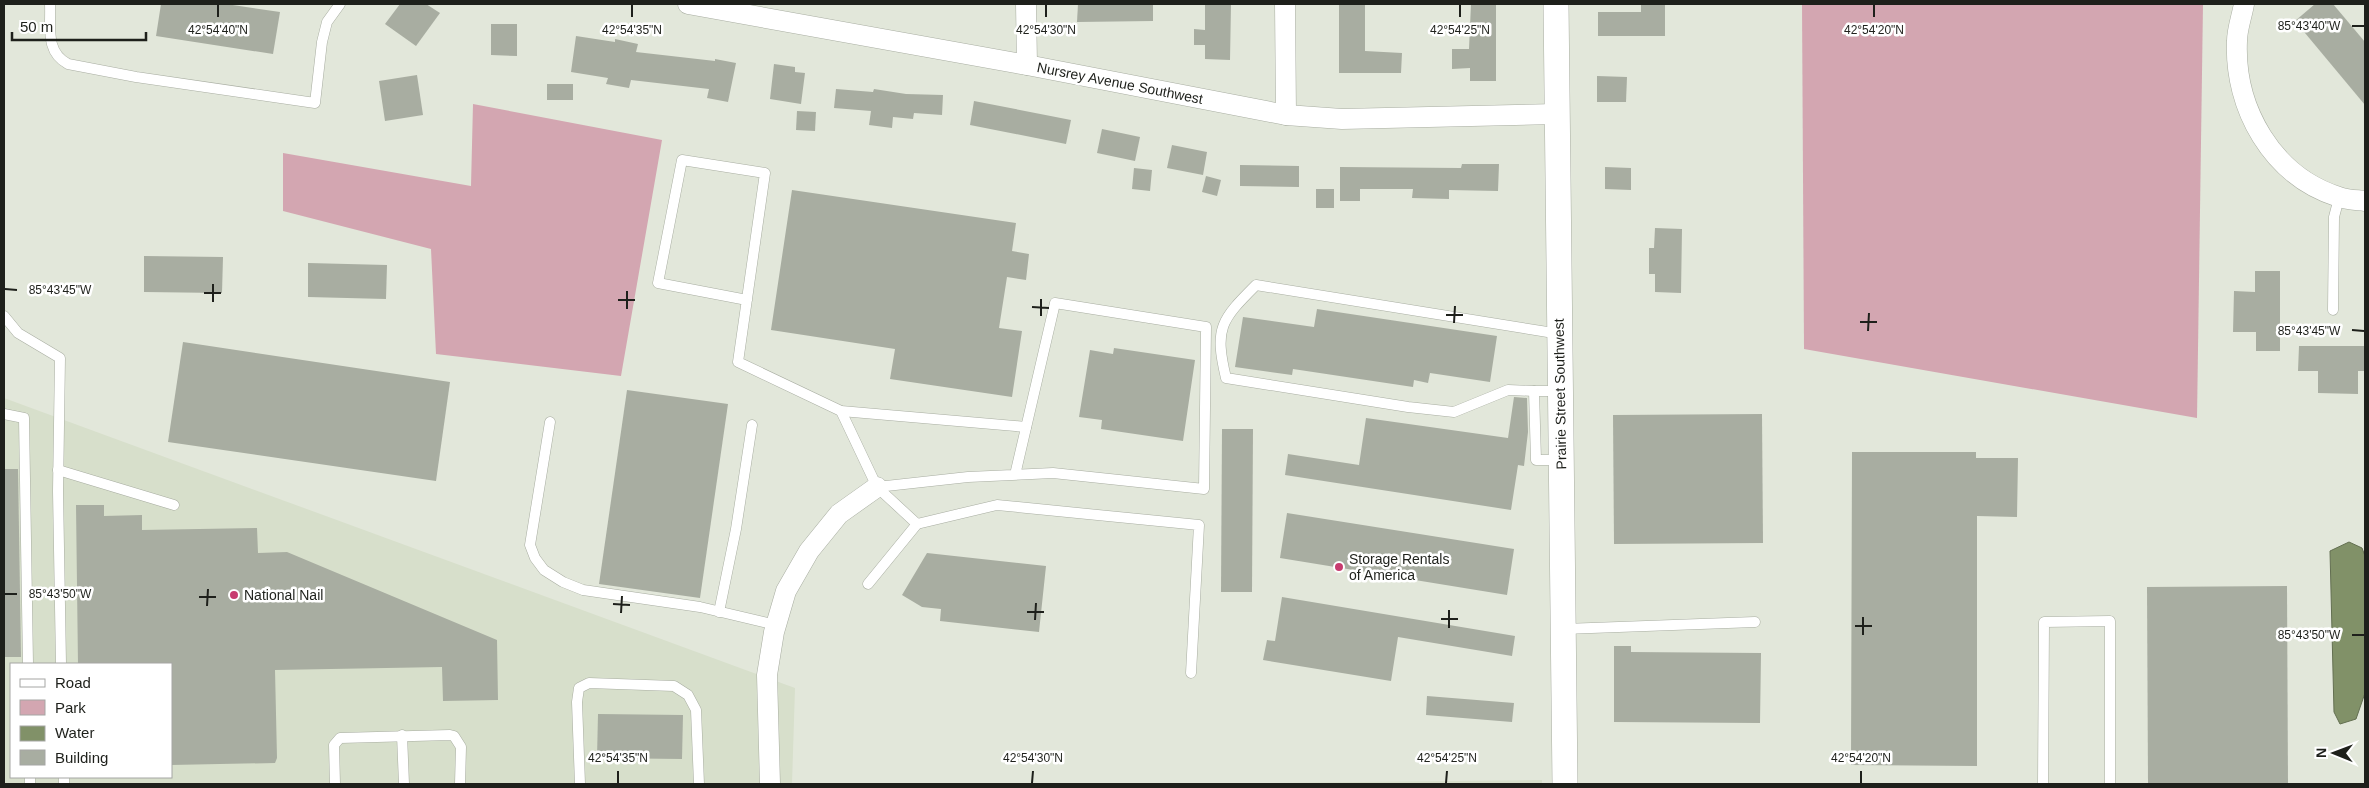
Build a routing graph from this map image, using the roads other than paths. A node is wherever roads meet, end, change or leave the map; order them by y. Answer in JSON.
{"nodes":[{"id":1,"x":50,"y":4,"type":"edge"},
{"id":2,"x":340,"y":4,"type":"edge"},
{"id":3,"x":688,"y":4,"type":"edge"},
{"id":4,"x":1026,"y":4,"type":"edge"},
{"id":5,"x":1285,"y":4,"type":"edge"},
{"id":6,"x":1556,"y":4,"type":"edge"},
{"id":7,"x":2244,"y":4,"type":"edge"},
{"id":8,"x":750,"y":9,"type":"edge"},
{"id":9,"x":1026,"y":65,"type":"junction"},
{"id":10,"x":1556,"y":114,"type":"junction"},
{"id":11,"x":1286,"y":115,"type":"junction"},
{"id":12,"x":2339,"y":198,"type":"junction"},
{"id":13,"x":2365,"y":201,"type":"edge"},
{"id":14,"x":747,"y":300,"type":"junction"},
{"id":15,"x":2334,"y":310,"type":"dead end"},
{"id":16,"x":4,"y":316,"type":"edge"},
{"id":17,"x":1206,"y":327,"type":"junction"},
{"id":18,"x":1222,"y":329,"type":"junction"},
{"id":19,"x":1560,"y":334,"type":"junction"},
{"id":20,"x":1534,"y":391,"type":"junction"},
{"id":21,"x":1560,"y":391,"type":"junction"},
{"id":22,"x":841,"y":411,"type":"junction"},
{"id":23,"x":4,"y":414,"type":"edge"},
{"id":24,"x":550,"y":422,"type":"dead end"},
{"id":25,"x":752,"y":425,"type":"dead end"},
{"id":26,"x":1026,"y":427,"type":"junction"},
{"id":27,"x":1561,"y":460,"type":"junction"},
{"id":28,"x":58,"y":470,"type":"junction"},
{"id":29,"x":1015,"y":475,"type":"junction"},
{"id":30,"x":877,"y":487,"type":"junction"},
{"id":31,"x":174,"y":505,"type":"dead end"},
{"id":32,"x":917,"y":524,"type":"junction"},
{"id":33,"x":868,"y":584,"type":"dead end"},
{"id":34,"x":719,"y":612,"type":"junction"},
{"id":35,"x":1755,"y":622,"type":"dead end"},
{"id":36,"x":776,"y":625,"type":"junction"},
{"id":37,"x":1563,"y":629,"type":"junction"},
{"id":38,"x":28,"y":663,"type":"edge"},
{"id":39,"x":62,"y":663,"type":"edge"},
{"id":40,"x":1191,"y":673,"type":"dead end"},
{"id":41,"x":402,"y":735,"type":"junction"},
{"id":42,"x":335,"y":784,"type":"edge"},
{"id":43,"x":404,"y":784,"type":"edge"},
{"id":44,"x":460,"y":784,"type":"edge"},
{"id":45,"x":580,"y":784,"type":"edge"},
{"id":46,"x":699,"y":784,"type":"edge"},
{"id":47,"x":770,"y":784,"type":"edge"},
{"id":48,"x":1565,"y":784,"type":"edge"},
{"id":49,"x":2043,"y":784,"type":"edge"},
{"id":50,"x":2110,"y":784,"type":"edge"}],
"edges":[{"from":1,"to":2,"type":"lane"},
{"from":3,"to":8,"type":"street","name":"Nursrey Avenue Southwest"},
{"from":4,"to":9,"type":"street"},
{"from":5,"to":11,"type":"street"},
{"from":6,"to":10,"type":"street","name":"Prairie Street Southwest"},
{"from":7,"to":12,"type":"street"},
{"from":8,"to":9,"type":"street","name":"Nursrey Avenue Southwest"},
{"from":9,"to":11,"type":"street","name":"Nursrey Avenue Southwest"},
{"from":10,"to":11,"type":"street","name":"Nursrey Avenue Southwest"},
{"from":10,"to":19,"type":"street","name":"Prairie Street Southwest"},
{"from":12,"to":13,"type":"street"},
{"from":12,"to":15,"type":"lane"},
{"from":14,"to":14,"type":"lane"},
{"from":14,"to":22,"type":"lane"},
{"from":16,"to":28,"type":"lane"},
{"from":17,"to":18,"type":"lane"},
{"from":17,"to":26,"type":"lane"},
{"from":17,"to":29,"type":"lane"},
{"from":18,"to":19,"type":"lane"},
{"from":18,"to":20,"type":"lane"},
{"from":19,"to":21,"type":"street","name":"Prairie Street Southwest"},
{"from":20,"to":21,"type":"lane"},
{"from":20,"to":27,"type":"lane"},
{"from":21,"to":27,"type":"street","name":"Prairie Street Southwest"},
{"from":22,"to":26,"type":"lane"},
{"from":22,"to":30,"type":"lane"},
{"from":23,"to":38,"type":"lane"},
{"from":24,"to":34,"type":"lane"},
{"from":25,"to":34,"type":"lane"},
{"from":26,"to":29,"type":"lane"},
{"from":27,"to":37,"type":"street","name":"Prairie Street Southwest"},
{"from":28,"to":31,"type":"lane"},
{"from":28,"to":39,"type":"lane"},
{"from":29,"to":30,"type":"lane"},
{"from":30,"to":32,"type":"lane"},
{"from":30,"to":36,"type":"street"},
{"from":32,"to":33,"type":"lane"},
{"from":32,"to":40,"type":"lane"},
{"from":34,"to":36,"type":"lane"},
{"from":35,"to":37,"type":"lane"},
{"from":36,"to":47,"type":"street"},
{"from":37,"to":48,"type":"street","name":"Prairie Street Southwest"},
{"from":41,"to":42,"type":"lane"},
{"from":41,"to":43,"type":"lane"},
{"from":41,"to":44,"type":"lane"},
{"from":45,"to":46,"type":"lane"},
{"from":49,"to":50,"type":"lane"}]}
